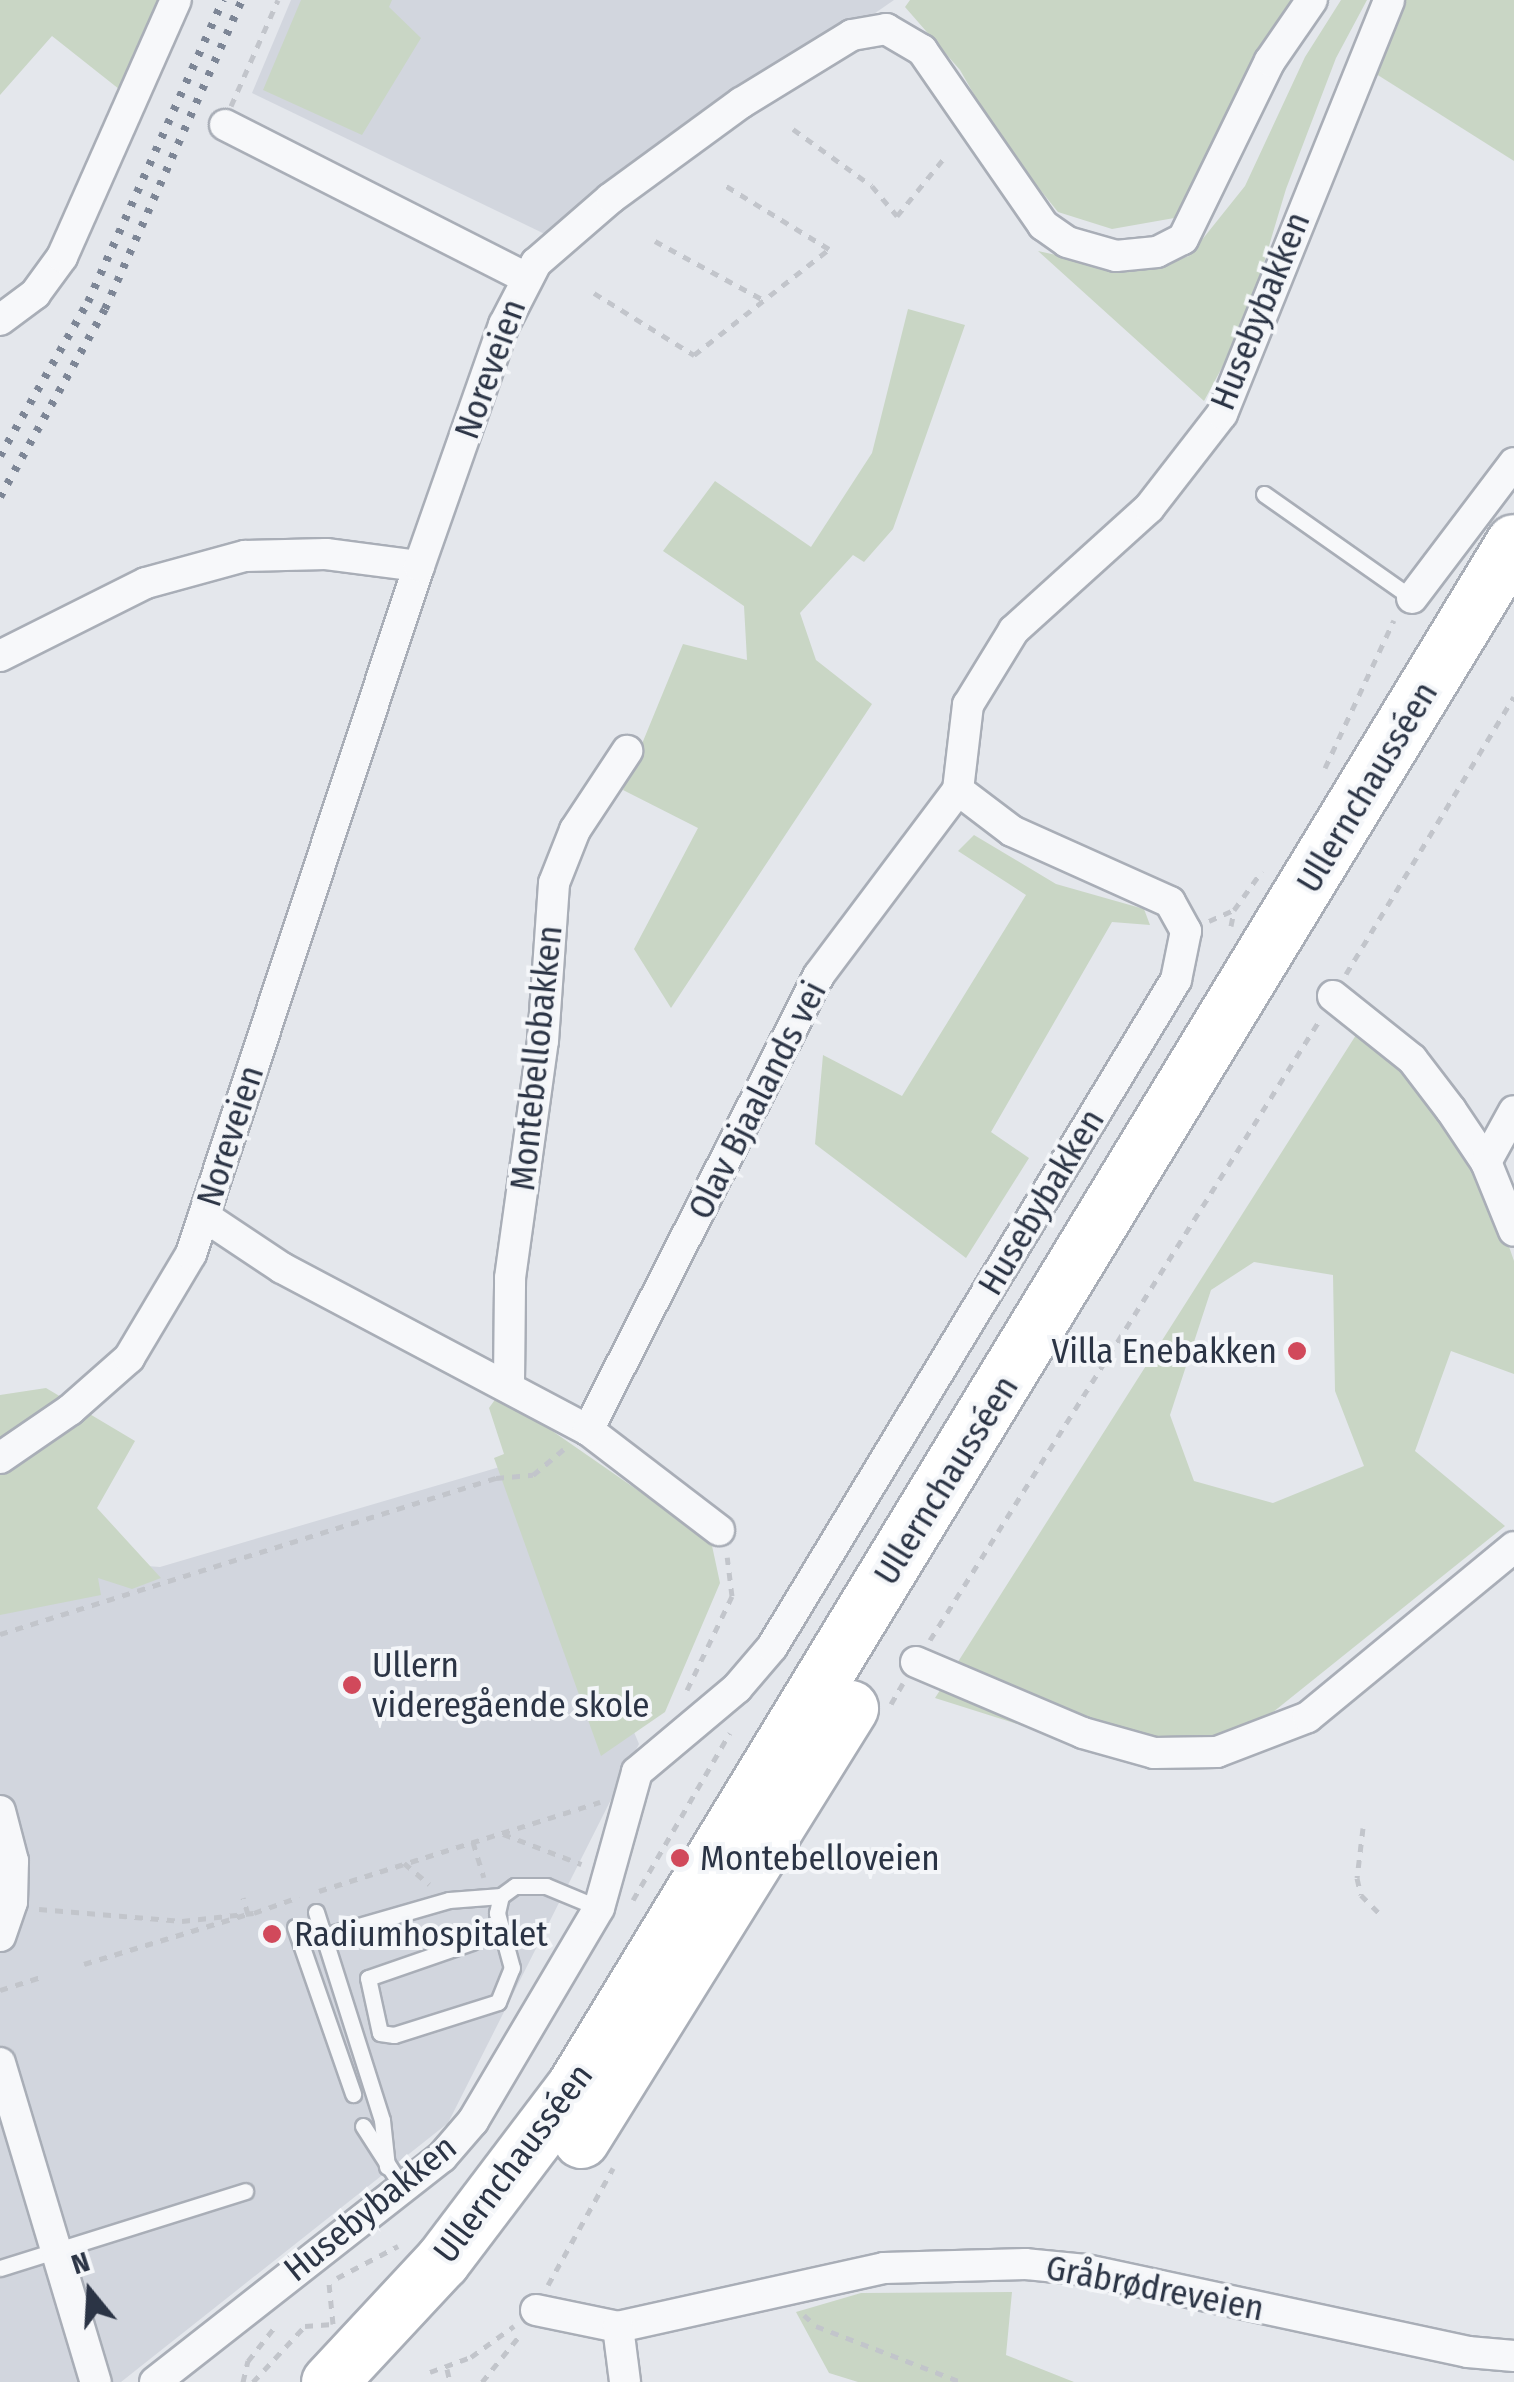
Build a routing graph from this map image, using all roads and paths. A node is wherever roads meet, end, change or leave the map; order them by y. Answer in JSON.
{"nodes":[{"id":1,"x":176,"y":0,"type":"edge"},
{"id":2,"x":278,"y":0,"type":"edge"},
{"id":3,"x":1312,"y":0,"type":"edge"},
{"id":4,"x":1390,"y":0,"type":"edge"},
{"id":5,"x":228,"y":116,"type":"joint"},
{"id":6,"x":793,"y":129,"type":"dead end"},
{"id":7,"x":945,"y":157,"type":"dead end"},
{"id":8,"x":723,"y":184,"type":"dead end"},
{"id":9,"x":655,"y":241,"type":"dead end"},
{"id":10,"x":525,"y":276,"type":"junction"},
{"id":11,"x":594,"y":293,"type":"dead end"},
{"id":12,"x":764,"y":300,"type":"junction"},
{"id":13,"x":0,"y":320,"type":"edge"},
{"id":14,"x":1514,"y":463,"type":"edge"},
{"id":15,"x":1264,"y":494,"type":"dead end"},
{"id":16,"x":1514,"y":542,"type":"edge"},
{"id":17,"x":419,"y":566,"type":"junction"},
{"id":18,"x":1412,"y":598,"type":"joint"},
{"id":19,"x":1514,"y":610,"type":"edge"},
{"id":20,"x":0,"y":656,"type":"edge"},
{"id":21,"x":1514,"y":697,"type":"edge"},
{"id":22,"x":626,"y":752,"type":"dead end"},
{"id":23,"x":958,"y":790,"type":"junction"},
{"id":24,"x":1333,"y":996,"type":"junction"},
{"id":25,"x":1514,"y":1111,"type":"edge"},
{"id":26,"x":1486,"y":1162,"type":"junction"},
{"id":27,"x":204,"y":1216,"type":"junction"},
{"id":28,"x":1514,"y":1231,"type":"edge"},
{"id":29,"x":509,"y":1382,"type":"junction"},
{"id":30,"x":588,"y":1430,"type":"junction"},
{"id":31,"x":0,"y":1458,"type":"edge"},
{"id":32,"x":719,"y":1530,"type":"joint"},
{"id":33,"x":1514,"y":1547,"type":"edge"},
{"id":34,"x":0,"y":1634,"type":"edge"},
{"id":35,"x":916,"y":1662,"type":"junction"},
{"id":36,"x":679,"y":1707,"type":"dead end"},
{"id":37,"x":886,"y":1712,"type":"dead end"},
{"id":38,"x":610,"y":1789,"type":"dead end"},
{"id":39,"x":0,"y":1811,"type":"edge"},
{"id":40,"x":1363,"y":1828,"type":"dead end"},
{"id":41,"x":500,"y":1833,"type":"junction"},
{"id":42,"x":473,"y":1842,"type":"junction"},
{"id":43,"x":612,"y":1875,"type":"junction"},
{"id":44,"x":495,"y":1895,"type":"junction"},
{"id":45,"x":243,"y":1898,"type":"dead end"},
{"id":46,"x":12,"y":1902,"type":"junction"},
{"id":47,"x":599,"y":1908,"type":"junction"},
{"id":48,"x":316,"y":1912,"type":"dead end"},
{"id":49,"x":1379,"y":1913,"type":"dead end"},
{"id":50,"x":296,"y":1928,"type":"dead end"},
{"id":51,"x":0,"y":1936,"type":"edge"},
{"id":52,"x":324,"y":1936,"type":"junction"},
{"id":53,"x":472,"y":1942,"type":"dead end"},
{"id":54,"x":84,"y":1964,"type":"dead end"},
{"id":55,"x":41,"y":1977,"type":"dead end"},
{"id":56,"x":0,"y":1990,"type":"edge"},
{"id":57,"x":0,"y":2063,"type":"edge"},
{"id":58,"x":353,"y":2094,"type":"dead end"},
{"id":59,"x":363,"y":2126,"type":"dead end"},
{"id":60,"x":614,"y":2165,"type":"dead end"},
{"id":61,"x":395,"y":2177,"type":"junction"},
{"id":62,"x":246,"y":2191,"type":"dead end"},
{"id":63,"x":56,"y":2250,"type":"junction"},
{"id":64,"x":0,"y":2268,"type":"edge"},
{"id":65,"x":329,"y":2283,"type":"dead end"},
{"id":66,"x":785,"y":2287,"type":"junction"},
{"id":67,"x":536,"y":2310,"type":"junction"},
{"id":68,"x":618,"y":2327,"type":"junction"},
{"id":69,"x":1514,"y":2356,"type":"edge"},
{"id":70,"x":446,"y":2369,"type":"junction"},
{"id":71,"x":406,"y":2377,"type":"edge"},
{"id":72,"x":96,"y":2382,"type":"edge"},
{"id":73,"x":155,"y":2382,"type":"edge"},
{"id":74,"x":253,"y":2382,"type":"edge"},
{"id":75,"x":330,"y":2382,"type":"edge"},
{"id":76,"x":450,"y":2382,"type":"edge"},
{"id":77,"x":482,"y":2382,"type":"edge"},
{"id":78,"x":624,"y":2382,"type":"edge"},
{"id":79,"x":961,"y":2382,"type":"edge"}],
"edges":[{"from":1,"to":13,"type":"street"},
{"from":2,"to":5,"type":"path","bridge":true},
{"from":3,"to":10,"type":"street","name":"Noreveien"},
{"from":4,"to":23,"type":"street","name":"Husebybakken"},
{"from":5,"to":10,"type":"street"},
{"from":6,"to":7,"type":"path"},
{"from":8,"to":12,"type":"path"},
{"from":9,"to":12,"type":"path"},
{"from":10,"to":17,"type":"street","name":"Noreveien"},
{"from":11,"to":12,"type":"path"},
{"from":14,"to":18,"type":"street"},
{"from":15,"to":18,"type":"lane"},
{"from":16,"to":75,"type":"highway","name":"Ullernchausséen"},
{"from":17,"to":20,"type":"street"},
{"from":17,"to":27,"type":"street","name":"Noreveien"},
{"from":19,"to":71,"type":"highway","name":"Ullernchausséen"},
{"from":21,"to":24,"type":"path"},
{"from":22,"to":29,"type":"street","name":"Montebellobakken"},
{"from":23,"to":30,"type":"street","name":"Olav Bjaalands vei"},
{"from":23,"to":43,"type":"street","name":"Husebybakken"},
{"from":24,"to":26,"type":"street"},
{"from":24,"to":35,"type":"path"},
{"from":25,"to":26,"type":"street"},
{"from":26,"to":28,"type":"street"},
{"from":27,"to":29,"type":"street"},
{"from":27,"to":31,"type":"street","name":"Noreveien"},
{"from":29,"to":30,"type":"street"},
{"from":30,"to":32,"type":"street"},
{"from":30,"to":34,"type":"path"},
{"from":32,"to":36,"type":"path"},
{"from":33,"to":35,"type":"street"},
{"from":35,"to":37,"type":"path"},
{"from":38,"to":41,"type":"path"},
{"from":39,"to":46,"type":"street"},
{"from":40,"to":49,"type":"path"},
{"from":41,"to":42,"type":"path"},
{"from":41,"to":43,"type":"path"},
{"from":42,"to":44,"type":"path"},
{"from":42,"to":46,"type":"path"},
{"from":43,"to":47,"type":"street","name":"Husebybakken"},
{"from":44,"to":47,"type":"lane"},
{"from":44,"to":52,"type":"lane"},
{"from":44,"to":53,"type":"lane"},
{"from":45,"to":54,"type":"path","bridge":true},
{"from":46,"to":51,"type":"street"},
{"from":47,"to":61,"type":"street","name":"Husebybakken"},
{"from":48,"to":52,"type":"lane"},
{"from":50,"to":58,"type":"lane"},
{"from":52,"to":61,"type":"lane"},
{"from":55,"to":56,"type":"path"},
{"from":57,"to":63,"type":"street"},
{"from":59,"to":61,"type":"lane"},
{"from":60,"to":67,"type":"path"},
{"from":61,"to":73,"type":"street","name":"Husebybakken"},
{"from":62,"to":63,"type":"lane"},
{"from":63,"to":64,"type":"lane"},
{"from":63,"to":72,"type":"street"},
{"from":65,"to":74,"type":"path"},
{"from":66,"to":68,"type":"street","name":"Gråbrødreveien"},
{"from":66,"to":69,"type":"street","name":"Gråbrødreveien"},
{"from":66,"to":79,"type":"path"},
{"from":67,"to":68,"type":"street"},
{"from":67,"to":70,"type":"path"},
{"from":67,"to":77,"type":"path"},
{"from":68,"to":78,"type":"street"},
{"from":70,"to":71,"type":"path"},
{"from":70,"to":76,"type":"path"}]}
